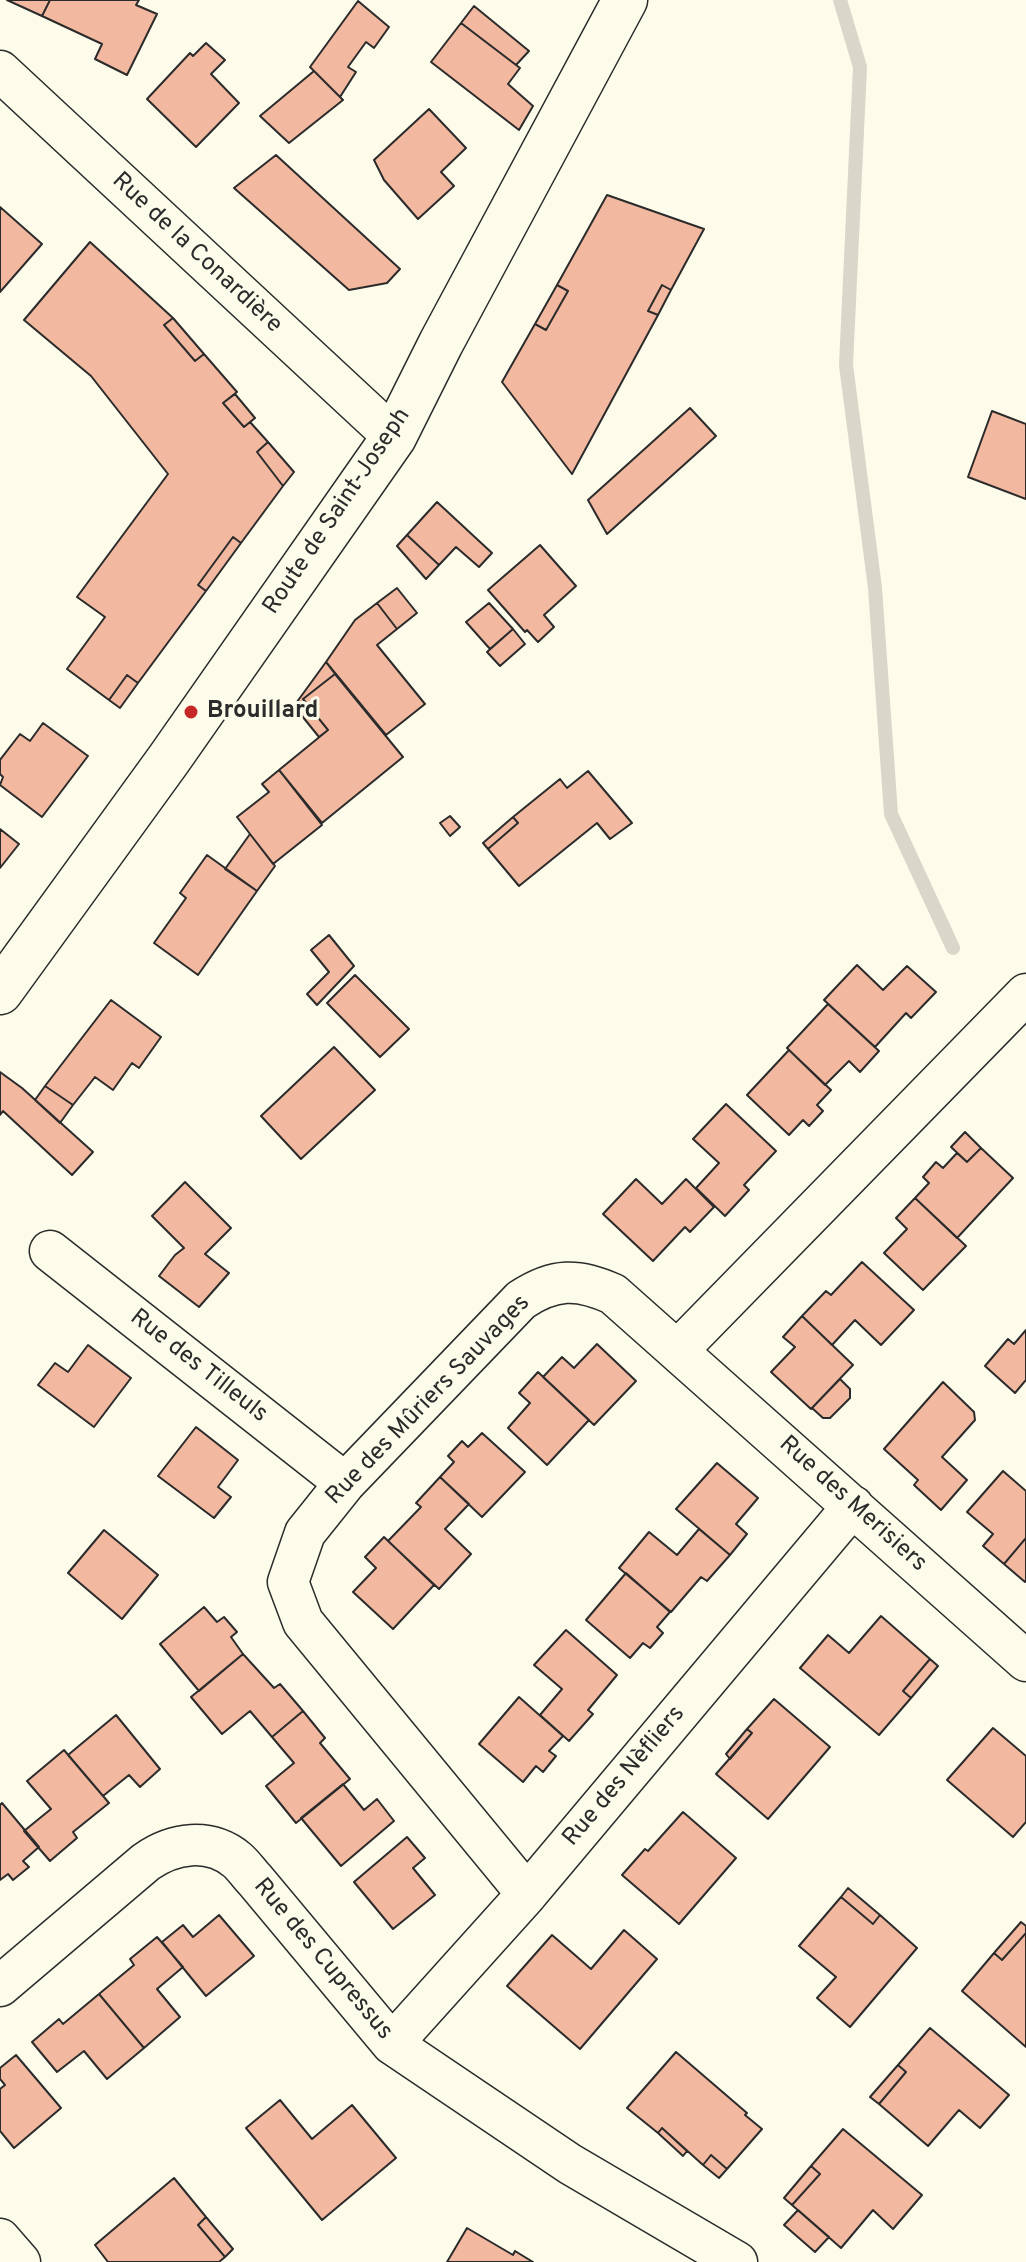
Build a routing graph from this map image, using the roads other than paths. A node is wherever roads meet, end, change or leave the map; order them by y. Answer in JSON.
{"nodes":[{"id":1,"x":625,"y":0,"type":"edge"},
{"id":2,"x":0,"y":71,"type":"edge"},
{"id":3,"x":394,"y":437,"type":"junction"},
{"id":4,"x":0,"y":992,"type":"edge"},
{"id":5,"x":1026,"y":994,"type":"edge"},
{"id":6,"x":50,"y":1251,"type":"dead end"},
{"id":7,"x":678,"y":1350,"type":"junction"},
{"id":8,"x":345,"y":1483,"type":"junction"},
{"id":9,"x":853,"y":1506,"type":"junction"},
{"id":10,"x":1026,"y":1661,"type":"edge"},
{"id":11,"x":527,"y":1894,"type":"junction"},
{"id":12,"x":0,"y":1986,"type":"edge"},
{"id":13,"x":392,"y":2044,"type":"junction"},
{"id":14,"x":0,"y":2239,"type":"edge"},
{"id":15,"x":20,"y":2262,"type":"edge"},
{"id":16,"x":737,"y":2262,"type":"edge"}],
"edges":[{"from":1,"to":3,"type":"street","name":"Route de Saint-Joseph"},
{"from":2,"to":3,"type":"street","name":"Rue de la Conardière"},
{"from":3,"to":4,"type":"street","name":"Route de Saint-Joseph"},
{"from":5,"to":7,"type":"street"},
{"from":6,"to":8,"type":"street","name":"Rue des Tilleuls"},
{"from":7,"to":8,"type":"street","name":"Rue des Mûriers Sauvages"},
{"from":7,"to":9,"type":"street","name":"Rue des Merisiers"},
{"from":8,"to":11,"type":"street","name":"Rue des Mûriers Sauvages"},
{"from":9,"to":10,"type":"street","name":"Rue des Merisiers"},
{"from":9,"to":11,"type":"street","name":"Rue des Nèfliers"},
{"from":11,"to":13,"type":"street","name":"Rue des Nèfliers"},
{"from":12,"to":13,"type":"street","name":"Rue des Cupressus"},
{"from":13,"to":16,"type":"street","name":"Rue des Cupressus"},
{"from":14,"to":15,"type":"street"}]}
